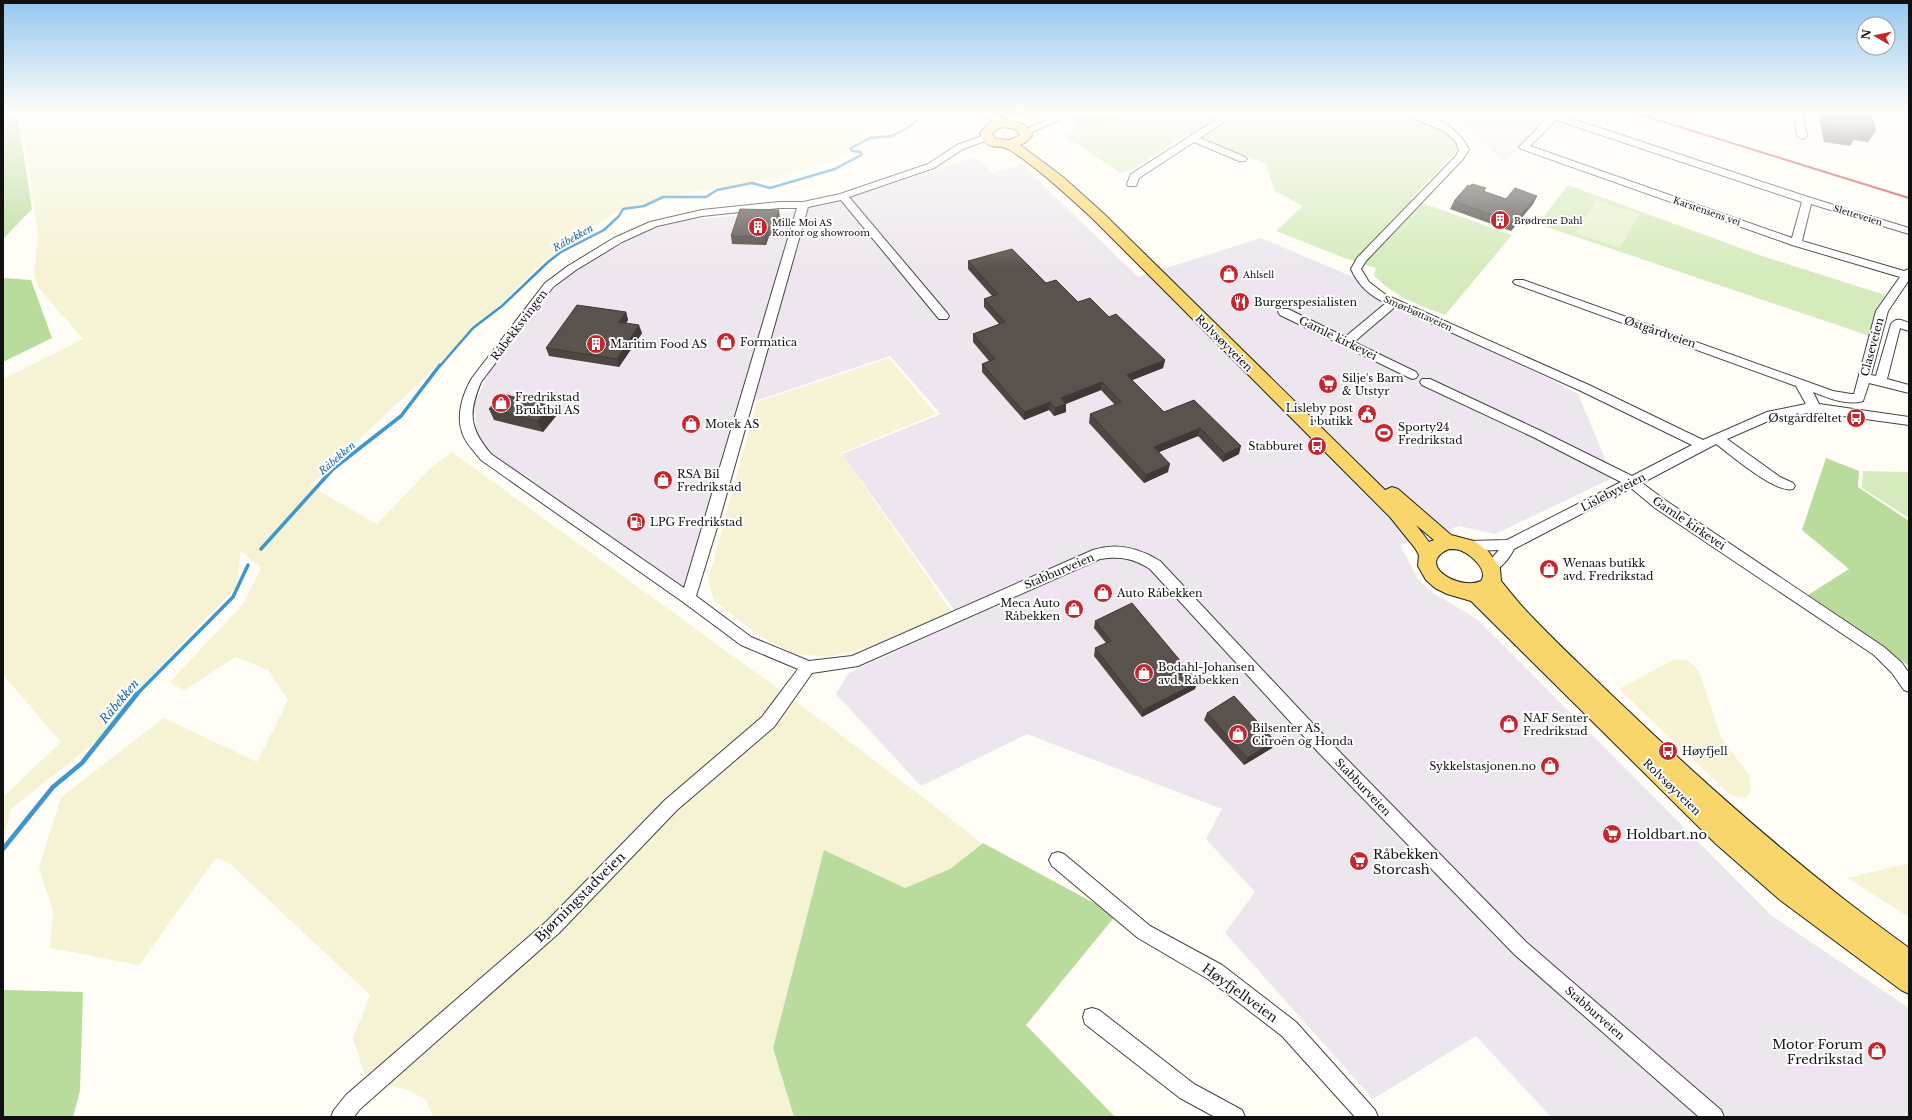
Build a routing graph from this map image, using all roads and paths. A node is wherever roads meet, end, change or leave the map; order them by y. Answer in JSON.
{"nodes":[{"id":1,"x":932,"y":164,"type":"edge"},
{"id":2,"x":1042,"y":164,"type":"edge"},
{"id":3,"x":1049,"y":164,"type":"edge"},
{"id":4,"x":1154,"y":164,"type":"edge"},
{"id":5,"x":1453,"y":164,"type":"edge"},
{"id":6,"x":1573,"y":164,"type":"edge"},
{"id":7,"x":1700,"y":164,"type":"edge"},
{"id":8,"x":1132,"y":184,"type":"dead end"},
{"id":9,"x":843,"y":196,"type":"junction"},
{"id":10,"x":1806,"y":200,"type":"junction"},
{"id":11,"x":803,"y":205,"type":"junction"},
{"id":12,"x":1909,"y":231,"type":"edge"},
{"id":13,"x":1796,"y":243,"type":"junction"},
{"id":14,"x":1908,"y":275,"type":"edge"},
{"id":15,"x":1519,"y":282,"type":"dead end"},
{"id":16,"x":1394,"y":302,"type":"junction"},
{"id":17,"x":1284,"y":312,"type":"dead end"},
{"id":18,"x":943,"y":316,"type":"dead end"},
{"id":19,"x":1909,"y":327,"type":"edge"},
{"id":20,"x":1345,"y":343,"type":"junction"},
{"id":21,"x":1412,"y":375,"type":"dead end"},
{"id":22,"x":1864,"y":377,"type":"junction"},
{"id":23,"x":1426,"y":382,"type":"dead end"},
{"id":24,"x":1880,"y":382,"type":"junction"},
{"id":25,"x":1800,"y":383,"type":"junction"},
{"id":26,"x":1909,"y":390,"type":"edge"},
{"id":27,"x":1851,"y":399,"type":"joint"},
{"id":28,"x":1814,"y":408,"type":"junction"},
{"id":29,"x":1909,"y":421,"type":"edge"},
{"id":30,"x":1717,"y":438,"type":"junction"},
{"id":31,"x":1704,"y":446,"type":"junction"},
{"id":32,"x":1632,"y":482,"type":"junction"},
{"id":33,"x":1788,"y":486,"type":"dead end"},
{"id":34,"x":1446,"y":542,"type":"junction"},
{"id":35,"x":1469,"y":546,"type":"junction"},
{"id":36,"x":1508,"y":546,"type":"junction"},
{"id":37,"x":1427,"y":554,"type":"junction"},
{"id":38,"x":1491,"y":574,"type":"junction"},
{"id":39,"x":1468,"y":592,"type":"junction"},
{"id":40,"x":688,"y":598,"type":"junction"},
{"id":41,"x":808,"y":667,"type":"junction"},
{"id":42,"x":1909,"y":685,"type":"edge"},
{"id":43,"x":1058,"y":860,"type":"dead end"},
{"id":44,"x":1909,"y":962,"type":"edge"},
{"id":45,"x":1909,"y":982,"type":"edge"},
{"id":46,"x":1092,"y":1017,"type":"dead end"},
{"id":47,"x":341,"y":1117,"type":"edge"},
{"id":48,"x":1235,"y":1117,"type":"edge"},
{"id":49,"x":1368,"y":1117,"type":"edge"},
{"id":50,"x":1714,"y":1117,"type":"edge"}],
"edges":[{"from":1,"to":9,"type":"street","name":"Råbekksvingen"},
{"from":2,"to":37,"type":"main road","name":"Rolvsøyveien"},
{"from":3,"to":34,"type":"main road","name":"Rolvsøyveien"},
{"from":4,"to":8,"type":"street"},
{"from":5,"to":16,"type":"street","name":"Smørbøttaveien"},
{"from":6,"to":13,"type":"street","name":"Karstensens vei"},
{"from":7,"to":10,"type":"street","name":"Sletteveien"},
{"from":9,"to":11,"type":"street","name":"Råbekksvingen"},
{"from":9,"to":18,"type":"street"},
{"from":10,"to":12,"type":"street","name":"Sletteveien"},
{"from":10,"to":13,"type":"street"},
{"from":11,"to":40,"type":"street"},
{"from":11,"to":40,"type":"street","name":"Råbekksvingen"},
{"from":13,"to":14,"type":"street","name":"Karstensens vei"},
{"from":14,"to":22,"type":"street","name":"Claseveien"},
{"from":15,"to":25,"type":"street","name":"Østgårdveien"},
{"from":16,"to":20,"type":"street"},
{"from":16,"to":31,"type":"street","name":"Smørbøttaveien"},
{"from":17,"to":20,"type":"street","name":"Gamle kirkevei"},
{"from":19,"to":24,"type":"street"},
{"from":20,"to":21,"type":"street","name":"Gamle kirkevei"},
{"from":22,"to":24,"type":"street"},
{"from":22,"to":27,"type":"street","name":"Claseveien"},
{"from":23,"to":32,"type":"street","name":"Gamle kirkevei"},
{"from":24,"to":26,"type":"street"},
{"from":25,"to":27,"type":"street","name":"Østgårdveien"},
{"from":25,"to":28,"type":"street"},
{"from":28,"to":29,"type":"street","name":"Lislebyveien"},
{"from":28,"to":30,"type":"street","name":"Lislebyveien"},
{"from":30,"to":31,"type":"street","name":"Lislebyveien"},
{"from":30,"to":33,"type":"street"},
{"from":31,"to":32,"type":"street","name":"Lislebyveien"},
{"from":32,"to":36,"type":"street","name":"Lislebyveien"},
{"from":32,"to":42,"type":"street","name":"Gamle kirkevei"},
{"from":34,"to":35,"type":"main road"},
{"from":34,"to":37,"type":"main road"},
{"from":35,"to":36,"type":"street","name":"Lislebyveien"},
{"from":35,"to":38,"type":"main road"},
{"from":36,"to":38,"type":"street","name":"Lislebyveien"},
{"from":37,"to":39,"type":"main road"},
{"from":38,"to":39,"type":"main road"},
{"from":38,"to":44,"type":"main road","name":"Rolvsøyveien"},
{"from":39,"to":45,"type":"main road","name":"Rolvsøyveien"},
{"from":40,"to":41,"type":"street","name":"Stabburveien"},
{"from":41,"to":47,"type":"street","name":"Bjørningstadveien"},
{"from":41,"to":50,"type":"street","name":"Stabburveien"},
{"from":43,"to":49,"type":"street","name":"Høyfjellveien"},
{"from":46,"to":48,"type":"street"}]}
